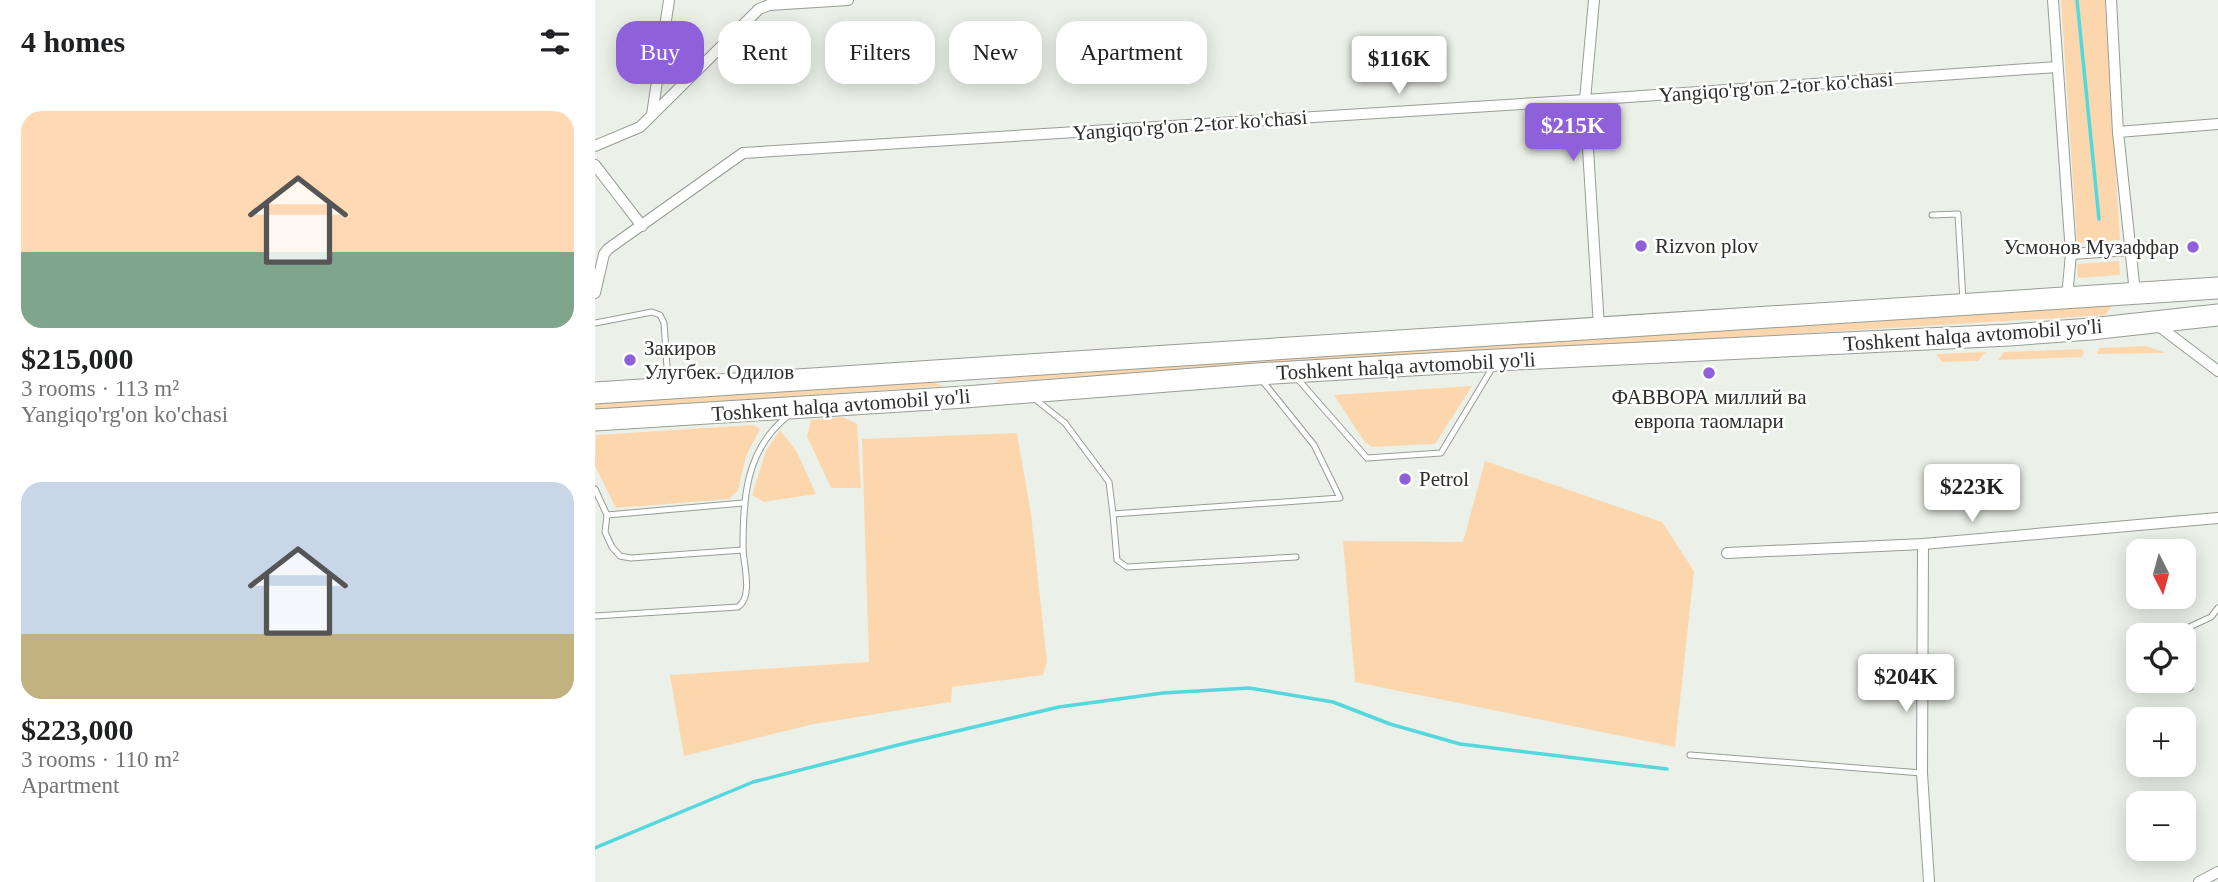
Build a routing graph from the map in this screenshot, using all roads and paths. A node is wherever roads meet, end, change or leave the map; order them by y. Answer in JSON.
{"nodes":[{"id":1,"x":669,"y":0,"type":"edge"},
{"id":2,"x":848,"y":0,"type":"edge"},
{"id":3,"x":1594,"y":0,"type":"edge"},
{"id":4,"x":2053,"y":0,"type":"edge"},
{"id":5,"x":2111,"y":0,"type":"edge"},
{"id":6,"x":2057,"y":67,"type":"junction"},
{"id":7,"x":1585,"y":100,"type":"junction"},
{"id":8,"x":652,"y":115,"type":"junction"},
{"id":9,"x":2218,"y":124,"type":"edge"},
{"id":10,"x":2118,"y":132,"type":"junction"},
{"id":11,"x":595,"y":146,"type":"edge"},
{"id":12,"x":595,"y":165,"type":"edge"},
{"id":13,"x":1932,"y":215,"type":"dead end"},
{"id":14,"x":642,"y":226,"type":"junction"},
{"id":15,"x":2130,"y":250,"type":"junction"},
{"id":16,"x":2071,"y":254,"type":"junction"},
{"id":17,"x":2218,"y":288,"type":"edge"},
{"id":18,"x":595,"y":293,"type":"edge"},
{"id":19,"x":2135,"y":293,"type":"junction"},
{"id":20,"x":2067,"y":297,"type":"junction"},
{"id":21,"x":1963,"y":304,"type":"junction"},
{"id":22,"x":2218,"y":315,"type":"edge"},
{"id":23,"x":2151,"y":321,"type":"junction"},
{"id":24,"x":595,"y":323,"type":"edge"},
{"id":25,"x":1599,"y":327,"type":"junction"},
{"id":26,"x":1497,"y":360,"type":"junction"},
{"id":27,"x":963,"y":369,"type":"junction"},
{"id":28,"x":2218,"y":371,"type":"edge"},
{"id":29,"x":1292,"y":372,"type":"junction"},
{"id":30,"x":1257,"y":374,"type":"junction"},
{"id":31,"x":669,"y":388,"type":"junction"},
{"id":32,"x":1027,"y":392,"type":"junction"},
{"id":33,"x":595,"y":393,"type":"edge"},
{"id":34,"x":965,"y":397,"type":"junction"},
{"id":35,"x":810,"y":407,"type":"junction"},
{"id":36,"x":595,"y":420,"type":"edge"},
{"id":37,"x":595,"y":489,"type":"edge"},
{"id":38,"x":743,"y":503,"type":"junction"},
{"id":39,"x":1113,"y":514,"type":"junction"},
{"id":40,"x":607,"y":515,"type":"junction"},
{"id":41,"x":2218,"y":518,"type":"edge"},
{"id":42,"x":605,"y":532,"type":"junction"},
{"id":43,"x":595,"y":536,"type":"edge"},
{"id":44,"x":1923,"y":544,"type":"junction"},
{"id":45,"x":743,"y":550,"type":"junction"},
{"id":46,"x":1727,"y":552,"type":"dead end"},
{"id":47,"x":1296,"y":557,"type":"dead end"},
{"id":48,"x":2218,"y":608,"type":"edge"},
{"id":49,"x":595,"y":616,"type":"edge"},
{"id":50,"x":2196,"y":624,"type":"edge"},
{"id":51,"x":1690,"y":755,"type":"dead end"},
{"id":52,"x":1922,"y":773,"type":"junction"},
{"id":53,"x":2218,"y":872,"type":"edge"},
{"id":54,"x":1929,"y":882,"type":"edge"},
{"id":55,"x":2199,"y":882,"type":"edge"}],
"edges":[{"from":1,"to":8,"type":"street"},
{"from":2,"to":8,"type":"street"},
{"from":3,"to":7,"type":"street"},
{"from":4,"to":6,"type":"street"},
{"from":5,"to":10,"type":"street"},
{"from":6,"to":7,"type":"street","name":"Yangiqo'rg'on 2-tor ko'chasi"},
{"from":6,"to":16,"type":"street"},
{"from":7,"to":14,"type":"street","name":"Yangiqo'rg'on 2-tor ko'chasi"},
{"from":7,"to":25,"type":"street"},
{"from":8,"to":11,"type":"street"},
{"from":9,"to":10,"type":"street"},
{"from":10,"to":15,"type":"street"},
{"from":12,"to":14,"type":"street"},
{"from":13,"to":21,"type":"lane"},
{"from":14,"to":18,"type":"street","name":"Yangiqo'rg'on 2-tor ko'chasi"},
{"from":15,"to":16,"type":"street"},
{"from":15,"to":19,"type":"street"},
{"from":16,"to":20,"type":"street"},
{"from":17,"to":19,"type":"highway","name":"Toshkent halqa avtomobil yo'li"},
{"from":19,"to":20,"type":"highway","name":"Toshkent halqa avtomobil yo'li"},
{"from":19,"to":23,"type":"highway"},
{"from":20,"to":21,"type":"highway","name":"Toshkent halqa avtomobil yo'li"},
{"from":21,"to":25,"type":"highway","name":"Toshkent halqa avtomobil yo'li"},
{"from":22,"to":23,"type":"highway","name":"Toshkent halqa avtomobil yo'li"},
{"from":23,"to":26,"type":"highway","name":"Toshkent halqa avtomobil yo'li"},
{"from":23,"to":28,"type":"street"},
{"from":24,"to":31,"type":"lane"},
{"from":25,"to":27,"type":"highway","name":"Toshkent halqa avtomobil yo'li"},
{"from":26,"to":29,"type":"highway","name":"Toshkent halqa avtomobil yo'li"},
{"from":26,"to":29,"type":"lane"},
{"from":27,"to":31,"type":"highway","name":"Toshkent halqa avtomobil yo'li"},
{"from":27,"to":34,"type":"highway"},
{"from":29,"to":30,"type":"highway","name":"Toshkent halqa avtomobil yo'li"},
{"from":30,"to":32,"type":"highway","name":"Toshkent halqa avtomobil yo'li"},
{"from":30,"to":39,"type":"lane"},
{"from":31,"to":33,"type":"highway","name":"Toshkent halqa avtomobil yo'li"},
{"from":32,"to":34,"type":"highway","name":"Toshkent halqa avtomobil yo'li"},
{"from":32,"to":39,"type":"lane"},
{"from":34,"to":35,"type":"highway","name":"Toshkent halqa avtomobil yo'li"},
{"from":35,"to":36,"type":"highway","name":"Toshkent halqa avtomobil yo'li"},
{"from":35,"to":38,"type":"lane"},
{"from":37,"to":40,"type":"lane"},
{"from":38,"to":40,"type":"lane"},
{"from":38,"to":45,"type":"lane"},
{"from":39,"to":47,"type":"lane"},
{"from":40,"to":42,"type":"lane"},
{"from":41,"to":44,"type":"street"},
{"from":42,"to":43,"type":"lane"},
{"from":42,"to":45,"type":"lane"},
{"from":44,"to":46,"type":"street"},
{"from":44,"to":52,"type":"street"},
{"from":45,"to":49,"type":"lane"},
{"from":48,"to":50,"type":"lane"},
{"from":51,"to":52,"type":"lane"},
{"from":52,"to":54,"type":"street"},
{"from":53,"to":55,"type":"street"}]}
